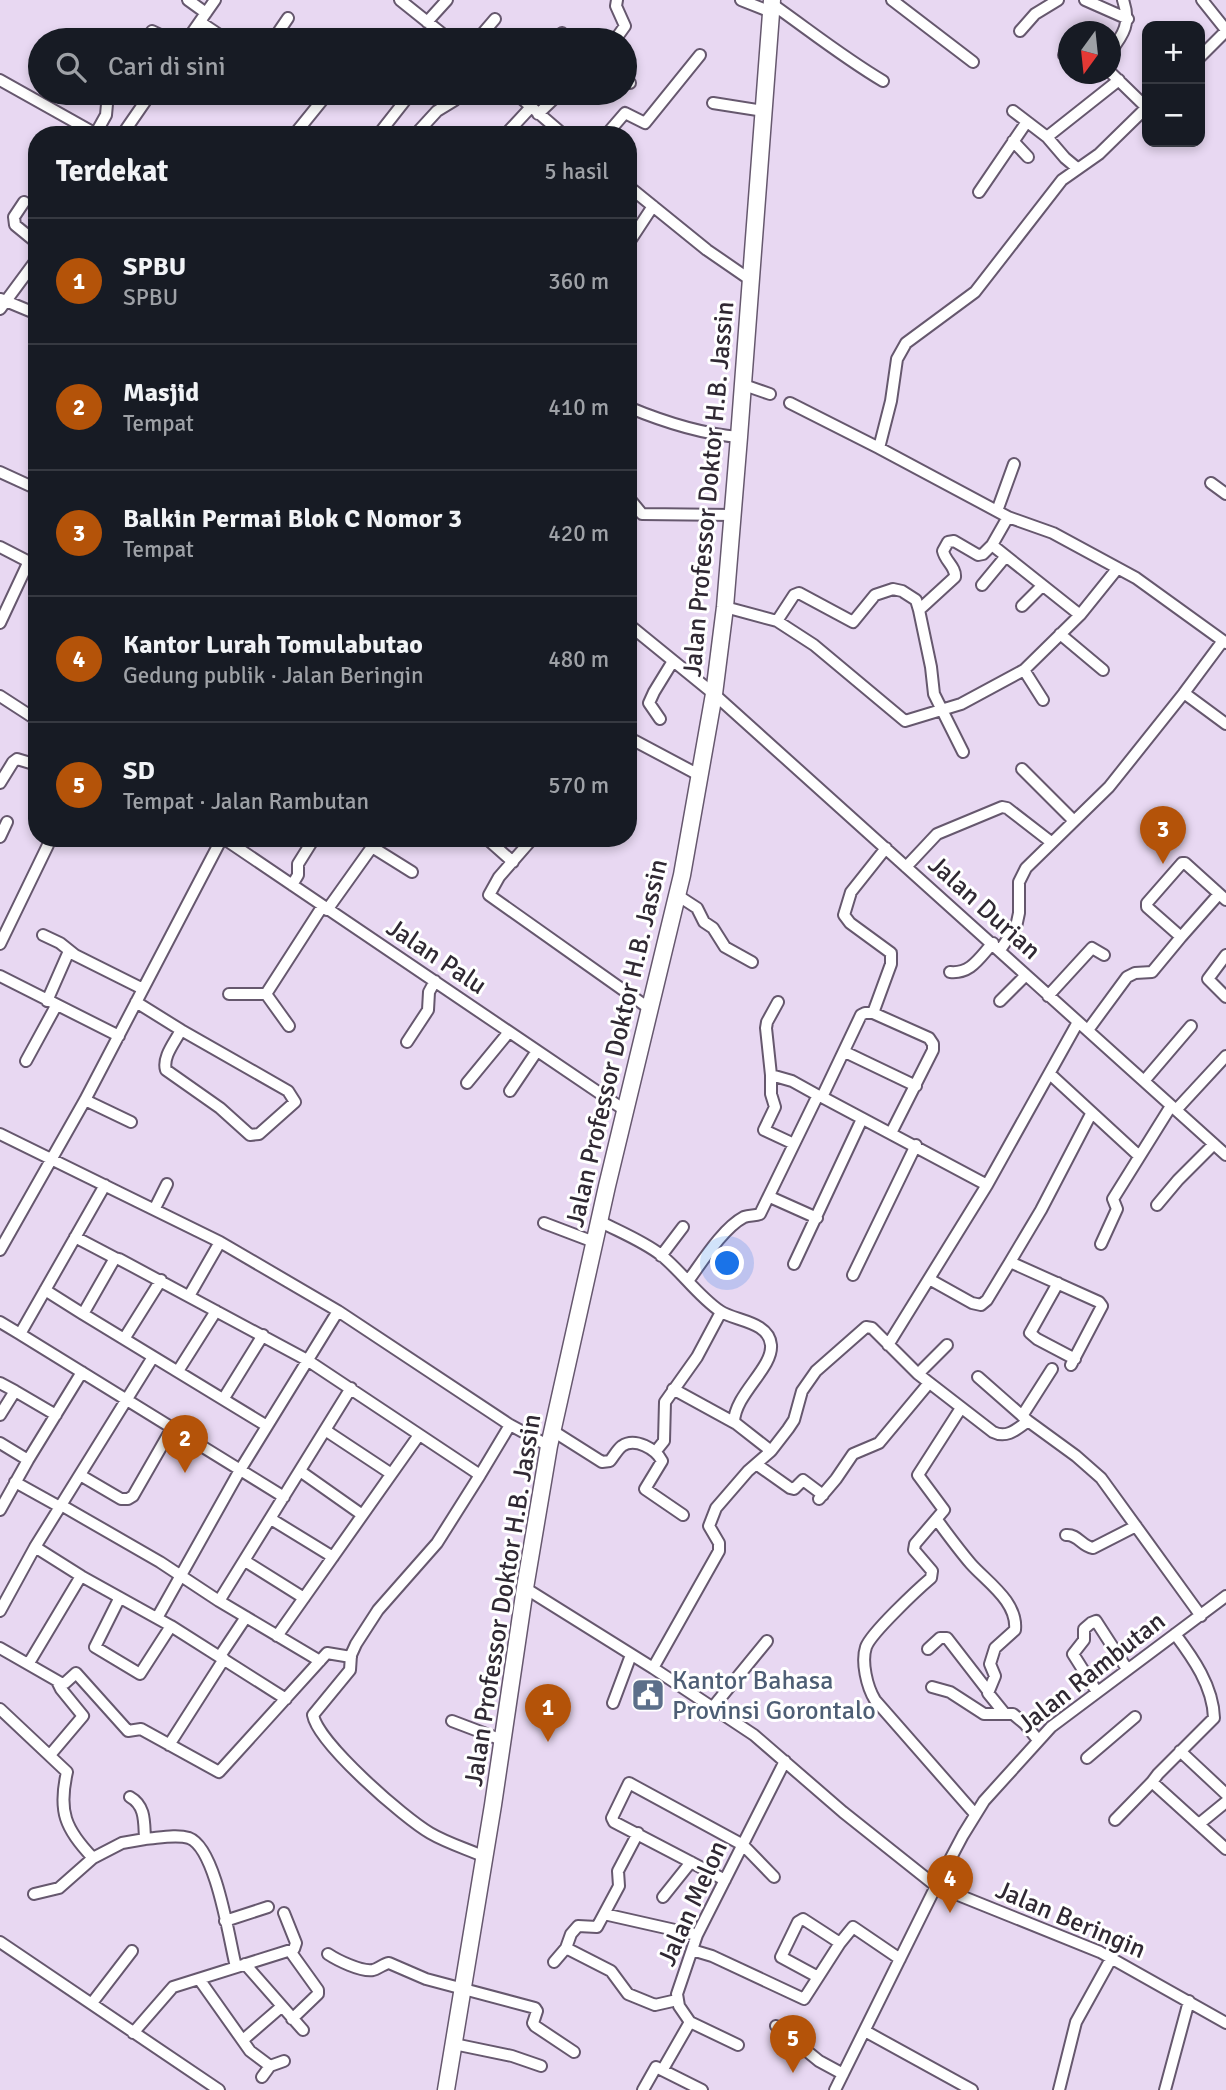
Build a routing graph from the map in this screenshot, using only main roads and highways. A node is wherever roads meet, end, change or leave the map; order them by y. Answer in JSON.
{"nodes":[{"id":1,"x":772,"y":5,"type":"edge"},
{"id":2,"x":446,"y":2090,"type":"edge"}],
"edges":[{"from":1,"to":2,"type":"highway","name":"Jalan Professor Doktor H.B. Jassin"}]}
